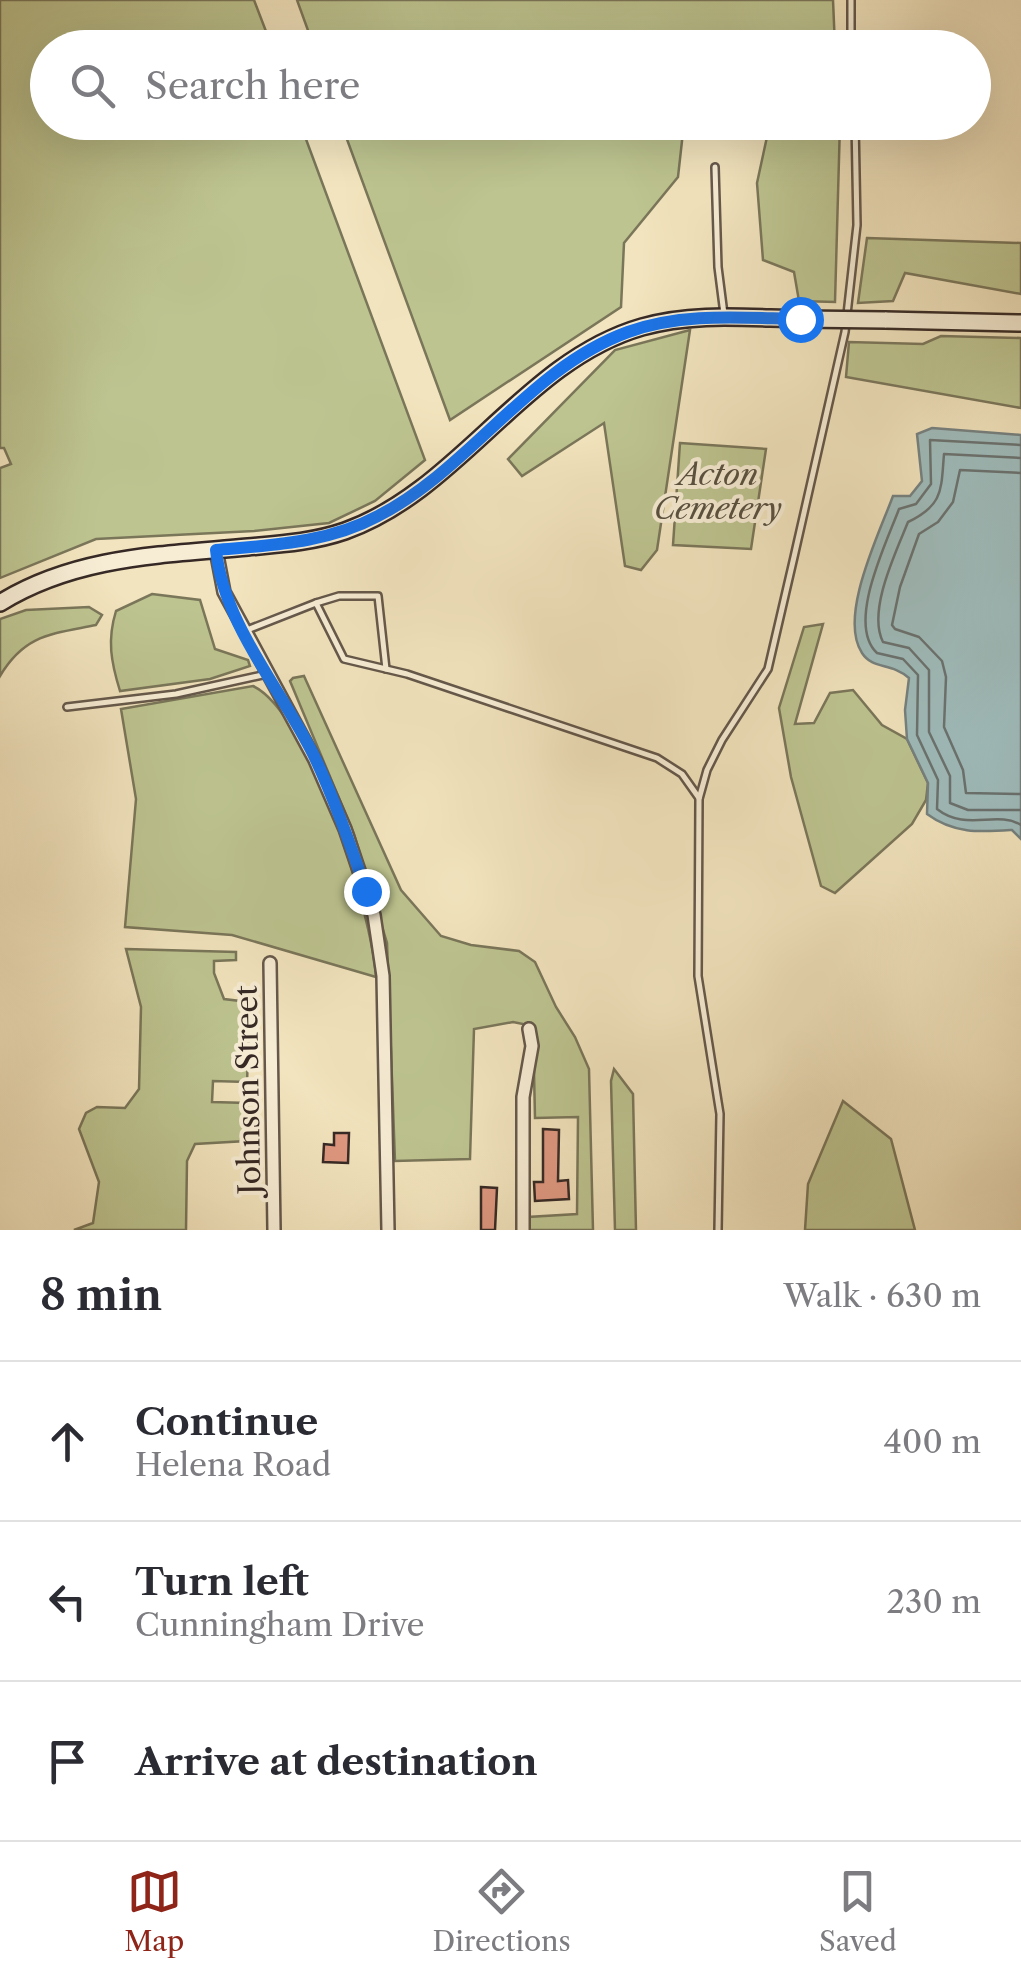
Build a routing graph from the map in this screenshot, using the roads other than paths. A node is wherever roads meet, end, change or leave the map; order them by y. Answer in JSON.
{"nodes":[{"id":1,"x":851,"y":0,"type":"edge"},
{"id":2,"x":852,"y":30,"type":"edge"},
{"id":3,"x":855,"y":140,"type":"edge"},
{"id":4,"x":715,"y":167,"type":"dead end"},
{"id":5,"x":724,"y":317,"type":"junction"},
{"id":6,"x":1021,"y":323,"type":"edge"},
{"id":7,"x":216,"y":550,"type":"junction"},
{"id":8,"x":316,"y":603,"type":"junction"},
{"id":9,"x":0,"y":604,"type":"edge"},
{"id":10,"x":244,"y":632,"type":"junction"},
{"id":11,"x":386,"y":669,"type":"junction"},
{"id":12,"x":267,"y":674,"type":"junction"},
{"id":13,"x":67,"y":707,"type":"dead end"},
{"id":14,"x":700,"y":799,"type":"junction"},
{"id":15,"x":270,"y":964,"type":"dead end"},
{"id":16,"x":529,"y":1029,"type":"dead end"},
{"id":17,"x":274,"y":1230,"type":"edge"},
{"id":18,"x":388,"y":1230,"type":"edge"},
{"id":19,"x":523,"y":1230,"type":"edge"},
{"id":20,"x":718,"y":1230,"type":"edge"}],
"edges":[{"from":1,"to":2,"type":"lane"},
{"from":3,"to":14,"type":"lane"},
{"from":4,"to":5,"type":"lane"},
{"from":5,"to":6,"type":"main road","bridge":true},
{"from":5,"to":7,"type":"main road"},
{"from":7,"to":9,"type":"main road"},
{"from":7,"to":10,"type":"street"},
{"from":8,"to":10,"type":"lane"},
{"from":8,"to":11,"type":"lane"},
{"from":8,"to":11,"type":"lane"},
{"from":10,"to":12,"type":"street"},
{"from":11,"to":14,"type":"lane"},
{"from":12,"to":13,"type":"lane"},
{"from":12,"to":18,"type":"street"},
{"from":14,"to":20,"type":"lane"},
{"from":15,"to":17,"type":"street","name":"Johnson Street"},
{"from":16,"to":19,"type":"street"}]}
